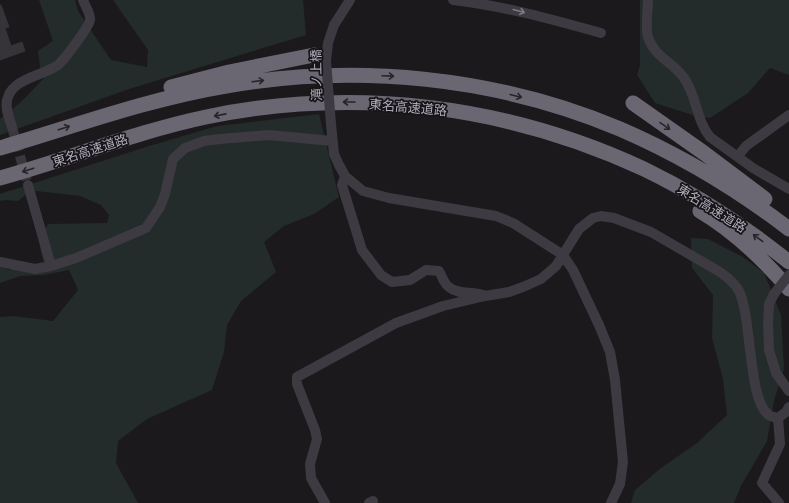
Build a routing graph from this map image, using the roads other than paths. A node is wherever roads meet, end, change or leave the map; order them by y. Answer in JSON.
{"nodes":[{"id":1,"x":83,"y":0,"type":"edge"},
{"id":2,"x":350,"y":0,"type":"edge"},
{"id":3,"x":452,"y":0,"type":"edge"},
{"id":4,"x":648,"y":0,"type":"edge"},
{"id":5,"x":601,"y":33,"type":"dead end"},
{"id":6,"x":314,"y":55,"type":"dead end"},
{"id":7,"x":633,"y":104,"type":"dead end"},
{"id":8,"x":449,"y":110,"type":"junction"},
{"id":9,"x":788,"y":114,"type":"edge"},
{"id":10,"x":96,"y":118,"type":"junction"},
{"id":11,"x":12,"y":127,"type":"tunnel mouth"},
{"id":12,"x":332,"y":141,"type":"junction"},
{"id":13,"x":0,"y":148,"type":"edge"},
{"id":14,"x":738,"y":156,"type":"junction"},
{"id":15,"x":345,"y":176,"type":"junction"},
{"id":16,"x":0,"y":178,"type":"edge"},
{"id":17,"x":28,"y":185,"type":"tunnel mouth"},
{"id":18,"x":788,"y":187,"type":"edge"},
{"id":19,"x":789,"y":217,"type":"edge"},
{"id":20,"x":789,"y":229,"type":"edge"},
{"id":21,"x":563,"y":255,"type":"junction"},
{"id":22,"x":0,"y":262,"type":"edge"},
{"id":23,"x":789,"y":262,"type":"edge"},
{"id":24,"x":51,"y":266,"type":"junction"},
{"id":25,"x":789,"y":275,"type":"edge"},
{"id":26,"x":789,"y":289,"type":"edge"},
{"id":27,"x":485,"y":296,"type":"junction"},
{"id":28,"x":789,"y":391,"type":"edge"},
{"id":29,"x":789,"y":407,"type":"edge"},
{"id":30,"x":778,"y":418,"type":"junction"},
{"id":31,"x":325,"y":503,"type":"edge"},
{"id":32,"x":611,"y":503,"type":"edge"},
{"id":33,"x":779,"y":503,"type":"edge"}],
"edges":[{"from":1,"to":11,"type":"street"},
{"from":2,"to":12,"type":"street","name":"滝ノ上橋","bridge":true},
{"from":3,"to":5,"type":"street","one_way":true},
{"from":4,"to":14,"type":"street"},
{"from":6,"to":10,"type":"highway"},
{"from":7,"to":19,"type":"highway","one_way":true},
{"from":8,"to":16,"type":"highway","name":"東名高速道路","one_way":true},
{"from":23,"to":8,"type":"highway","name":"東名高速道路","one_way":true},
{"from":8,"to":26,"type":"highway"},
{"from":9,"to":14,"type":"street"},
{"from":13,"to":10,"type":"highway","name":"東名高速道路","one_way":true},
{"from":10,"to":20,"type":"highway","name":"東名高速道路","one_way":true},
{"from":12,"to":15,"type":"street","name":"滝ノ上橋"},
{"from":12,"to":24,"type":"street"},
{"from":14,"to":18,"type":"street"},
{"from":15,"to":21,"type":"street"},
{"from":15,"to":27,"type":"street"},
{"from":17,"to":24,"type":"street"},
{"from":21,"to":27,"type":"street"},
{"from":21,"to":30,"type":"street"},
{"from":21,"to":32,"type":"street"},
{"from":22,"to":24,"type":"street"},
{"from":25,"to":28,"type":"street","bridge":true},
{"from":27,"to":31,"type":"street"},
{"from":29,"to":30,"type":"street"},
{"from":30,"to":33,"type":"street"}]}
